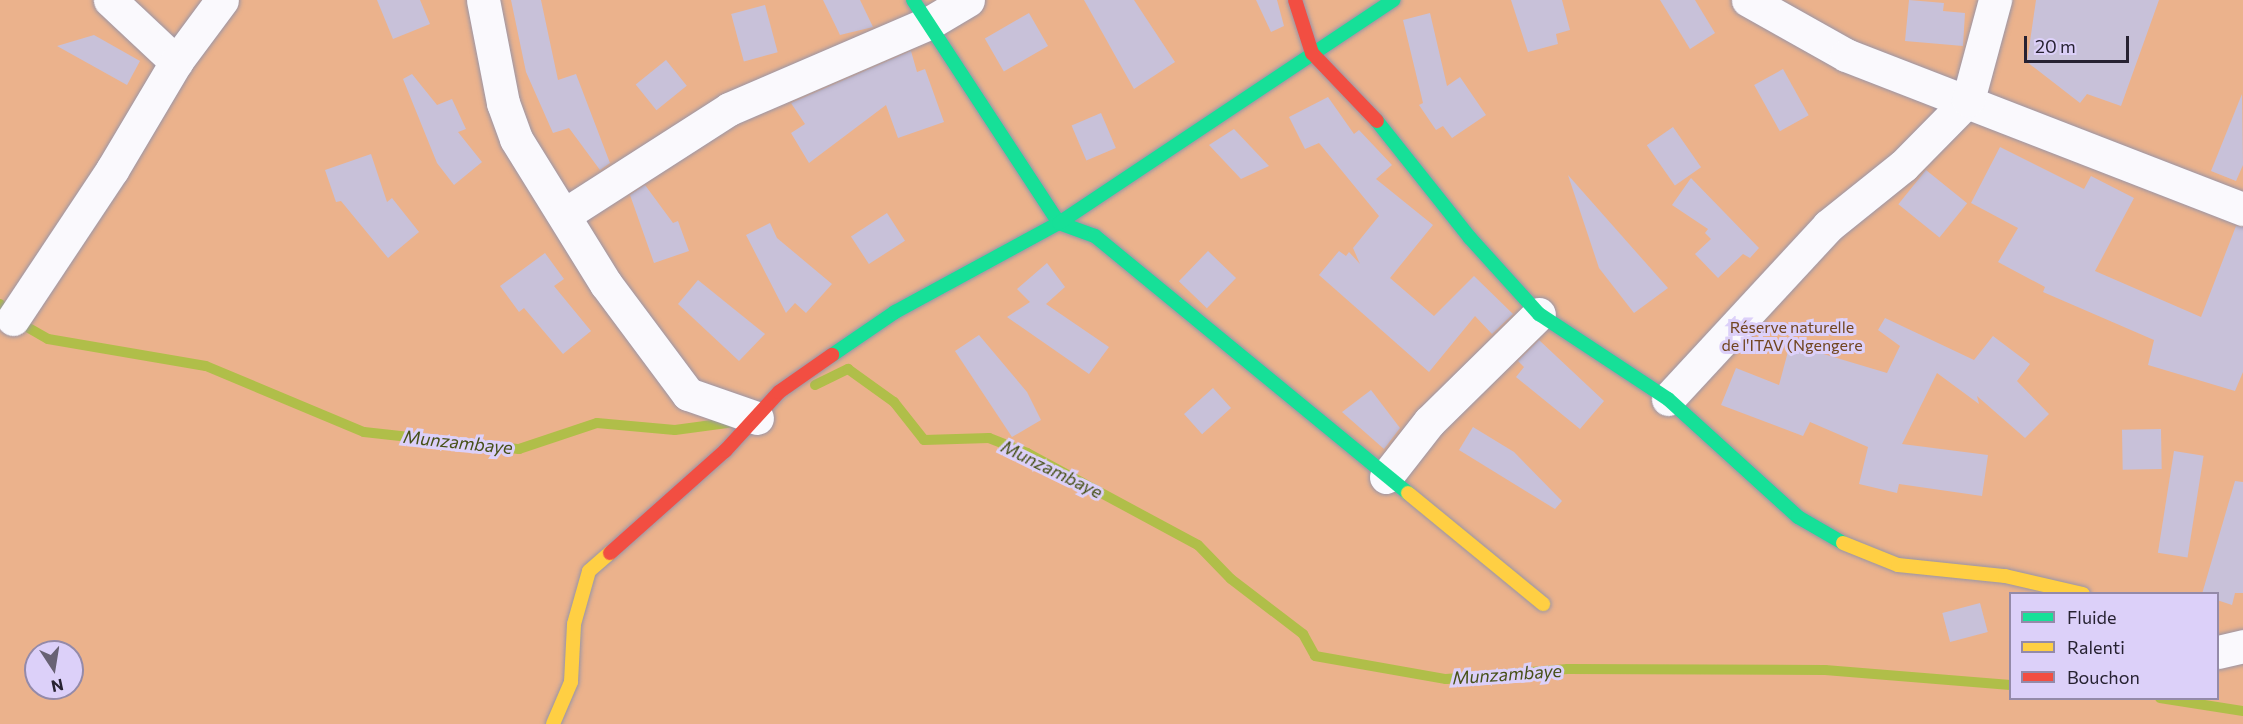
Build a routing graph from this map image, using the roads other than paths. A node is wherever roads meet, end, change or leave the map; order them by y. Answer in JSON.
{"nodes":[{"id":1,"x":110,"y":0,"type":"edge"},
{"id":2,"x":222,"y":0,"type":"edge"},
{"id":3,"x":968,"y":0,"type":"edge"},
{"id":4,"x":1295,"y":0,"type":"edge"},
{"id":5,"x":1394,"y":0,"type":"edge"},
{"id":6,"x":1748,"y":0,"type":"edge"},
{"id":7,"x":1995,"y":0,"type":"edge"},
{"id":8,"x":489,"y":2,"type":"edge"},
{"id":9,"x":922,"y":11,"type":"edge"},
{"id":10,"x":1312,"y":53,"type":"junction"},
{"id":11,"x":176,"y":62,"type":"junction"},
{"id":12,"x":1968,"y":100,"type":"junction"},
{"id":13,"x":2243,"y":209,"type":"edge"},
{"id":14,"x":564,"y":215,"type":"junction"},
{"id":15,"x":1059,"y":223,"type":"junction"},
{"id":16,"x":1539,"y":314,"type":"junction"},
{"id":17,"x":13,"y":319,"type":"dead end"},
{"id":18,"x":1668,"y":399,"type":"junction"},
{"id":19,"x":757,"y":418,"type":"junction"},
{"id":20,"x":1386,"y":477,"type":"junction"},
{"id":21,"x":2074,"y":592,"type":"edge"},
{"id":22,"x":1543,"y":604,"type":"dead end"},
{"id":23,"x":2243,"y":646,"type":"edge"},
{"id":24,"x":2219,"y":652,"type":"edge"},
{"id":25,"x":553,"y":724,"type":"edge"}],
"edges":[{"from":1,"to":11,"type":"street"},
{"from":2,"to":11,"type":"street"},
{"from":3,"to":9,"type":"street"},
{"from":4,"to":10,"type":"street"},
{"from":5,"to":10,"type":"street"},
{"from":6,"to":12,"type":"street"},
{"from":7,"to":12,"type":"street"},
{"from":8,"to":14,"type":"street"},
{"from":9,"to":14,"type":"street"},
{"from":9,"to":15,"type":"street"},
{"from":10,"to":15,"type":"street"},
{"from":10,"to":16,"type":"street"},
{"from":11,"to":17,"type":"street"},
{"from":12,"to":13,"type":"street"},
{"from":12,"to":18,"type":"street"},
{"from":14,"to":19,"type":"street"},
{"from":15,"to":19,"type":"street"},
{"from":15,"to":20,"type":"street"},
{"from":16,"to":18,"type":"street"},
{"from":16,"to":20,"type":"street"},
{"from":18,"to":21,"type":"street"},
{"from":19,"to":25,"type":"street"},
{"from":20,"to":22,"type":"street"},
{"from":23,"to":24,"type":"street"}]}
